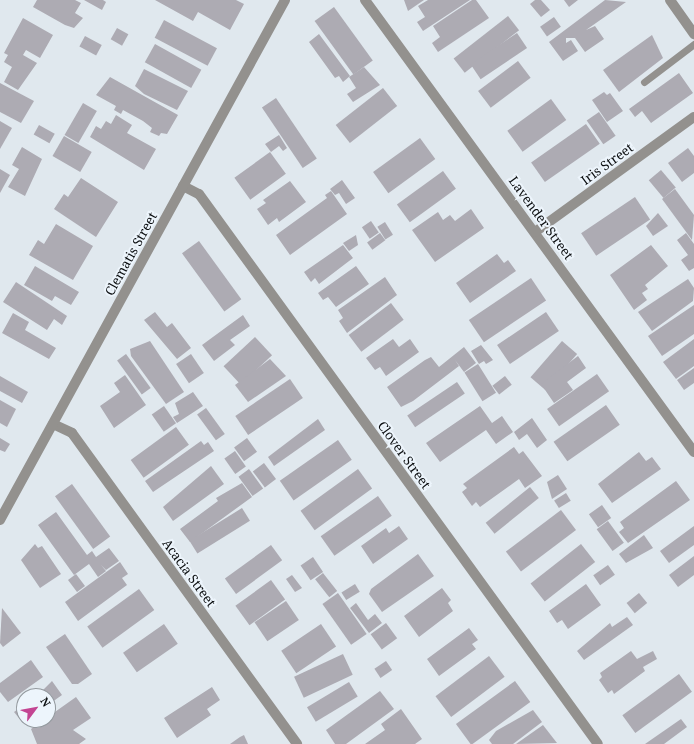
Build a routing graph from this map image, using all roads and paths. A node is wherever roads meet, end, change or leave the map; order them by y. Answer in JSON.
{"nodes":[{"id":1,"x":284,"y":0,"type":"edge"},
{"id":2,"x":365,"y":0,"type":"edge"},
{"id":3,"x":670,"y":0,"type":"edge"},
{"id":4,"x":694,"y":34,"type":"edge"},
{"id":5,"x":694,"y":44,"type":"edge"},
{"id":6,"x":644,"y":82,"type":"dead end"},
{"id":7,"x":694,"y":117,"type":"edge"},
{"id":8,"x":183,"y":186,"type":"junction"},
{"id":9,"x":535,"y":232,"type":"junction"},
{"id":10,"x":53,"y":424,"type":"junction"},
{"id":11,"x":694,"y":452,"type":"edge"},
{"id":12,"x":0,"y":520,"type":"edge"},
{"id":13,"x":297,"y":744,"type":"edge"},
{"id":14,"x":598,"y":744,"type":"edge"}],
"edges":[{"from":1,"to":8,"type":"street","name":"Clematis Street"},
{"from":2,"to":9,"type":"street","name":"Lavender Street"},
{"from":3,"to":4,"type":"street"},
{"from":5,"to":6,"type":"lane"},
{"from":7,"to":9,"type":"street","name":"Iris Street"},
{"from":8,"to":10,"type":"street","name":"Clematis Street"},
{"from":8,"to":14,"type":"street","name":"Clover Street"},
{"from":9,"to":11,"type":"street","name":"Lavender Street"},
{"from":10,"to":12,"type":"street","name":"Clematis Street"},
{"from":10,"to":13,"type":"street","name":"Acacia Street"}]}
